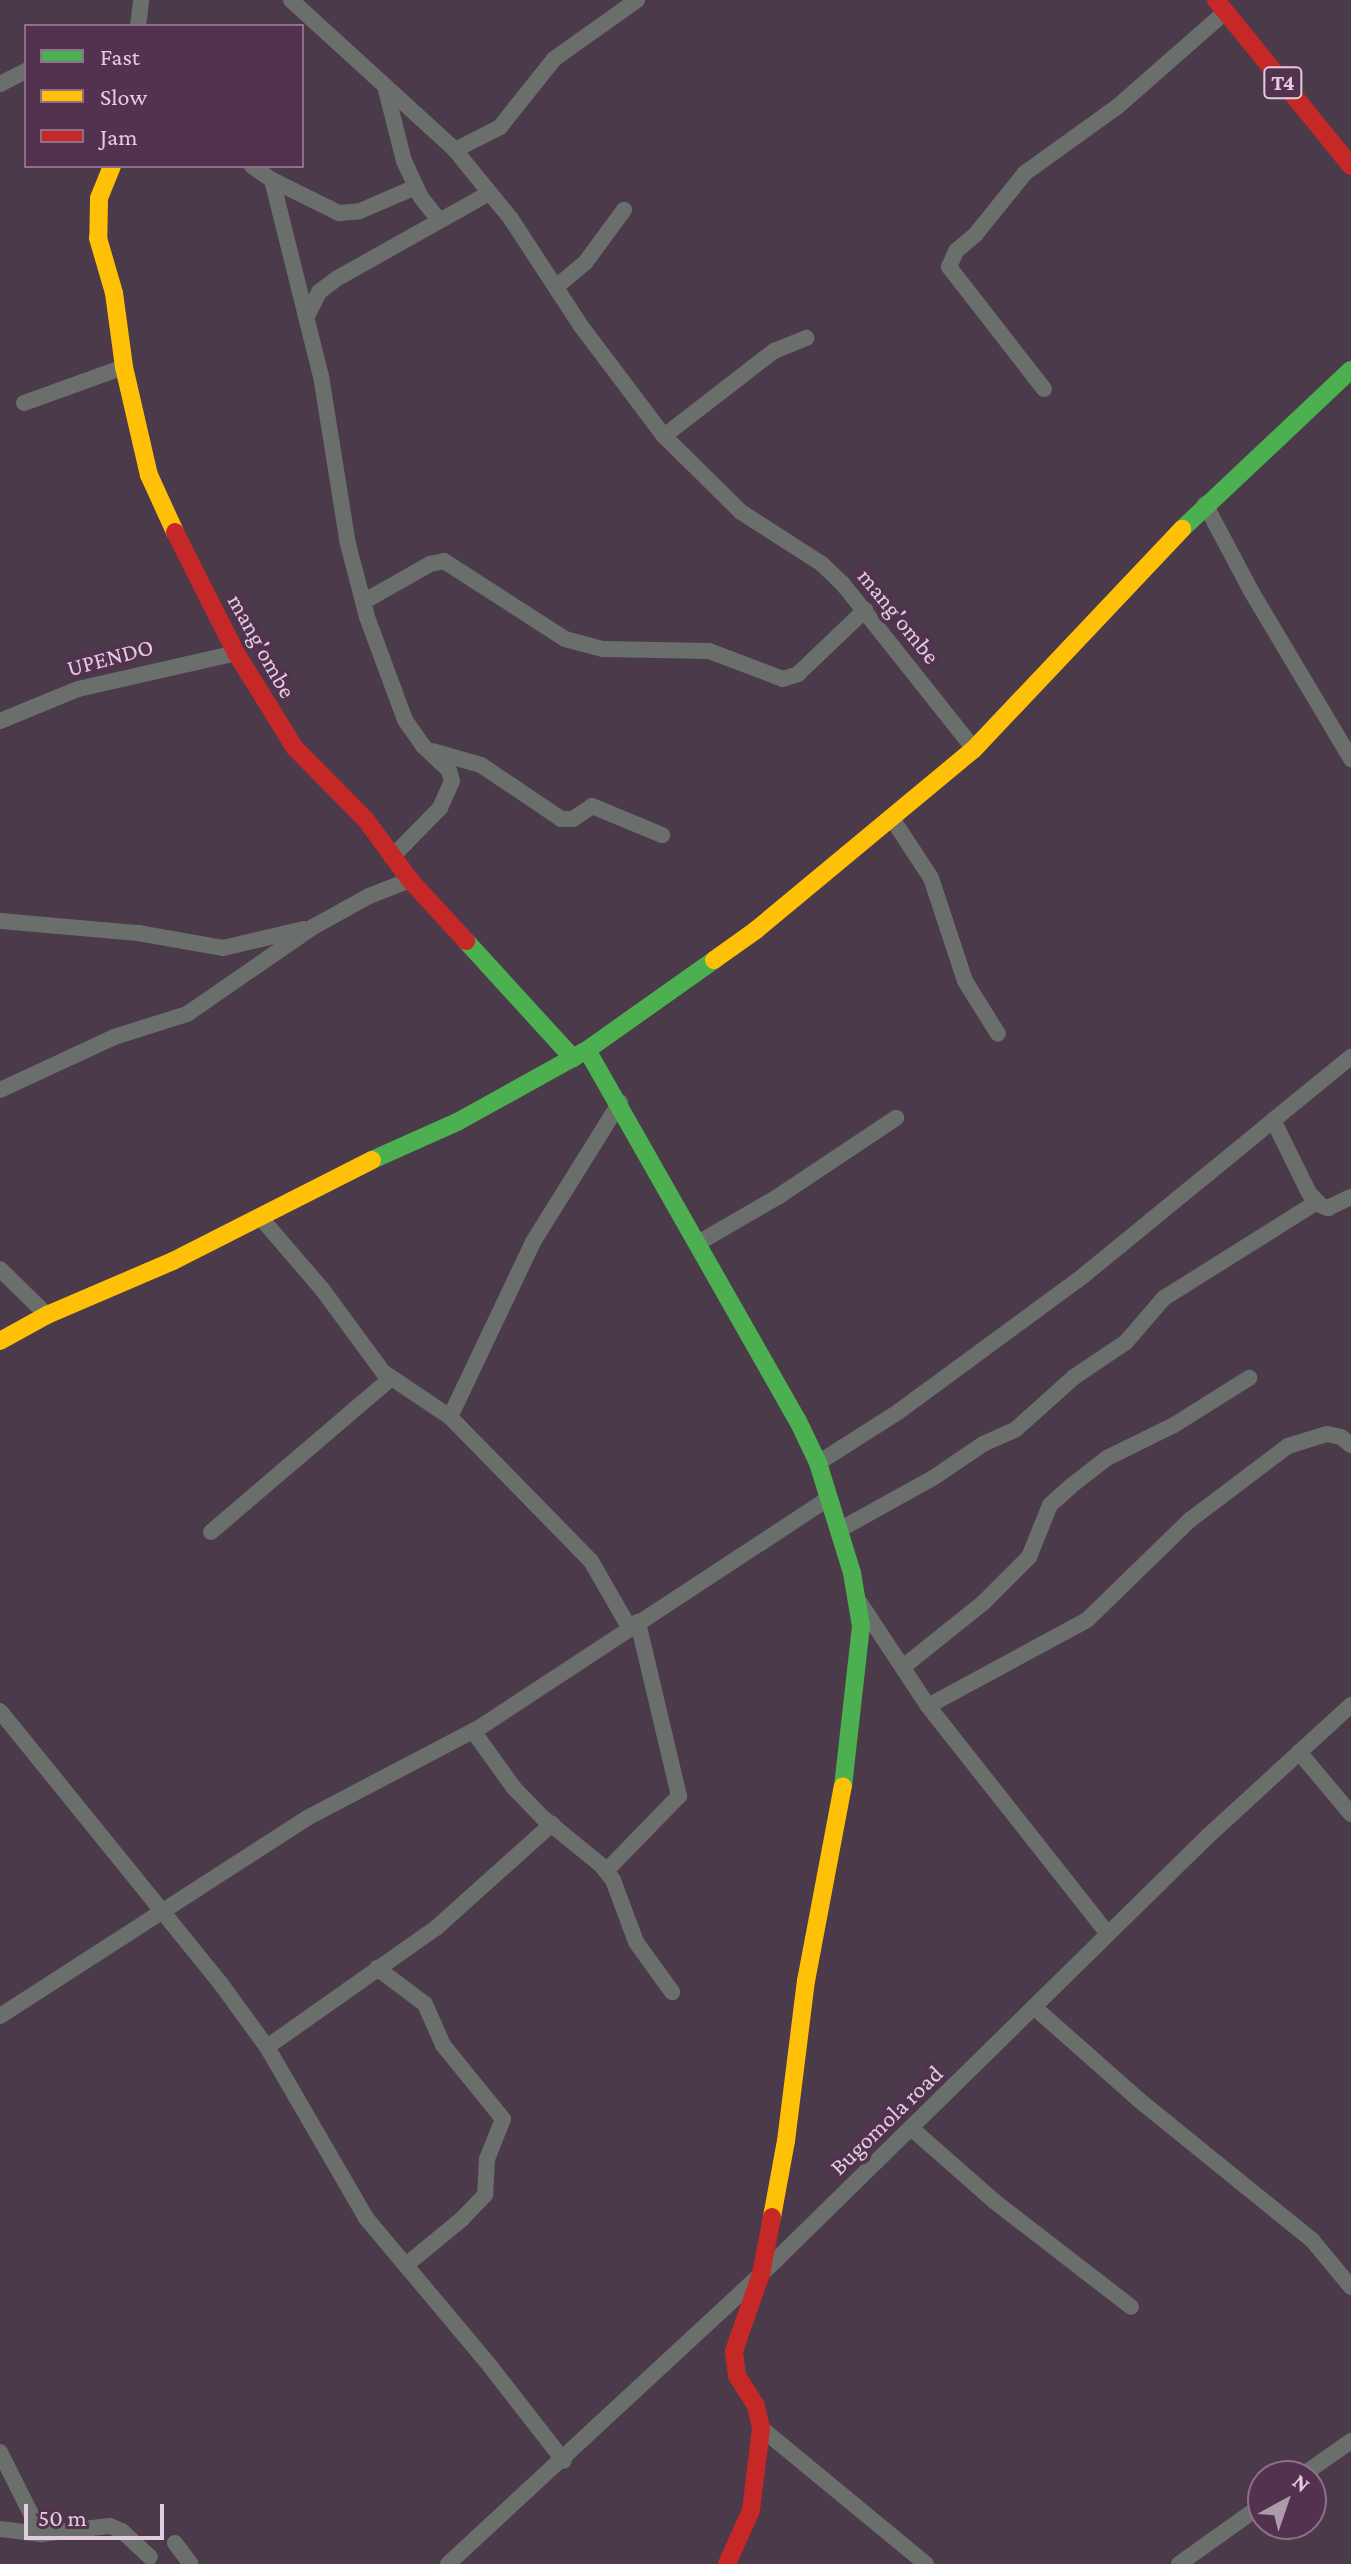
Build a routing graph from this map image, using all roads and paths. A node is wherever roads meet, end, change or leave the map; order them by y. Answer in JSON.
{"nodes":[{"id":1,"x":141,"y":0,"type":"edge"},
{"id":2,"x":291,"y":0,"type":"edge"},
{"id":3,"x":637,"y":0,"type":"edge"},
{"id":4,"x":1220,"y":6,"type":"edge"},
{"id":5,"x":138,"y":24,"type":"edge"},
{"id":6,"x":24,"y":72,"type":"edge"},
{"id":7,"x":0,"y":84,"type":"edge"},
{"id":8,"x":385,"y":86,"type":"junction"},
{"id":9,"x":1351,"y":138,"type":"edge"},
{"id":10,"x":1331,"y":142,"type":"junction"},
{"id":11,"x":455,"y":150,"type":"junction"},
{"id":12,"x":1351,"y":166,"type":"edge"},
{"id":13,"x":111,"y":168,"type":"edge"},
{"id":14,"x":255,"y":168,"type":"edge"},
{"id":15,"x":272,"y":180,"type":"junction"},
{"id":16,"x":416,"y":187,"type":"junction"},
{"id":17,"x":489,"y":193,"type":"junction"},
{"id":18,"x":624,"y":210,"type":"dead end"},
{"id":19,"x":439,"y":220,"type":"junction"},
{"id":20,"x":556,"y":287,"type":"junction"},
{"id":21,"x":307,"y":316,"type":"junction"},
{"id":22,"x":807,"y":338,"type":"dead end"},
{"id":23,"x":124,"y":367,"type":"junction"},
{"id":24,"x":1351,"y":370,"type":"edge"},
{"id":25,"x":1044,"y":389,"type":"dead end"},
{"id":26,"x":24,"y":403,"type":"dead end"},
{"id":27,"x":664,"y":436,"type":"junction"},
{"id":28,"x":1205,"y":504,"type":"junction"},
{"id":29,"x":363,"y":602,"type":"junction"},
{"id":30,"x":865,"y":610,"type":"junction"},
{"id":31,"x":236,"y":653,"type":"junction"},
{"id":32,"x":0,"y":721,"type":"edge"},
{"id":33,"x":427,"y":749,"type":"junction"},
{"id":34,"x":974,"y":749,"type":"junction"},
{"id":35,"x":1351,"y":759,"type":"edge"},
{"id":36,"x":891,"y":817,"type":"junction"},
{"id":37,"x":662,"y":835,"type":"dead end"},
{"id":38,"x":392,"y":857,"type":"junction"},
{"id":39,"x":410,"y":880,"type":"junction"},
{"id":40,"x":0,"y":921,"type":"edge"},
{"id":41,"x":313,"y":927,"type":"junction"},
{"id":42,"x":998,"y":1034,"type":"dead end"},
{"id":43,"x":580,"y":1054,"type":"junction"},
{"id":44,"x":1351,"y":1057,"type":"edge"},
{"id":45,"x":0,"y":1090,"type":"edge"},
{"id":46,"x":620,"y":1102,"type":"junction"},
{"id":47,"x":896,"y":1118,"type":"dead end"},
{"id":48,"x":1273,"y":1120,"type":"junction"},
{"id":49,"x":1351,"y":1197,"type":"edge"},
{"id":50,"x":1317,"y":1202,"type":"junction"},
{"id":51,"x":260,"y":1217,"type":"junction"},
{"id":52,"x":698,"y":1243,"type":"junction"},
{"id":53,"x":0,"y":1269,"type":"edge"},
{"id":54,"x":47,"y":1315,"type":"junction"},
{"id":55,"x":0,"y":1341,"type":"edge"},
{"id":56,"x":1249,"y":1378,"type":"dead end"},
{"id":57,"x":390,"y":1379,"type":"junction"},
{"id":58,"x":450,"y":1417,"type":"junction"},
{"id":59,"x":1351,"y":1445,"type":"edge"},
{"id":60,"x":818,"y":1463,"type":"junction"},
{"id":61,"x":829,"y":1498,"type":"junction"},
{"id":62,"x":839,"y":1530,"type":"junction"},
{"id":63,"x":211,"y":1532,"type":"dead end"},
{"id":64,"x":857,"y":1598,"type":"junction"},
{"id":65,"x":633,"y":1625,"type":"junction"},
{"id":66,"x":903,"y":1667,"type":"junction"},
{"id":67,"x":1351,"y":1705,"type":"edge"},
{"id":68,"x":928,"y":1706,"type":"junction"},
{"id":69,"x":0,"y":1711,"type":"edge"},
{"id":70,"x":473,"y":1731,"type":"junction"},
{"id":71,"x":1299,"y":1752,"type":"junction"},
{"id":72,"x":1351,"y":1814,"type":"edge"},
{"id":73,"x":552,"y":1824,"type":"junction"},
{"id":74,"x":606,"y":1871,"type":"junction"},
{"id":75,"x":162,"y":1911,"type":"junction"},
{"id":76,"x":1108,"y":1934,"type":"junction"},
{"id":77,"x":377,"y":1968,"type":"junction"},
{"id":78,"x":672,"y":1992,"type":"dead end"},
{"id":79,"x":1034,"y":2007,"type":"junction"},
{"id":80,"x":0,"y":2016,"type":"edge"},
{"id":81,"x":267,"y":2047,"type":"junction"},
{"id":82,"x":911,"y":2128,"type":"junction"},
{"id":83,"x":406,"y":2265,"type":"junction"},
{"id":84,"x":761,"y":2274,"type":"junction"},
{"id":85,"x":1351,"y":2287,"type":"edge"},
{"id":86,"x":1131,"y":2307,"type":"dead end"},
{"id":87,"x":761,"y":2428,"type":"junction"},
{"id":88,"x":1351,"y":2441,"type":"edge"},
{"id":89,"x":0,"y":2452,"type":"edge"},
{"id":90,"x":1324,"y":2460,"type":"edge"},
{"id":91,"x":564,"y":2461,"type":"junction"},
{"id":92,"x":1247,"y":2515,"type":"edge"},
{"id":93,"x":0,"y":2529,"type":"edge"},
{"id":94,"x":41,"y":2534,"type":"junction"},
{"id":95,"x":175,"y":2543,"type":"dead end"},
{"id":96,"x":150,"y":2557,"type":"dead end"},
{"id":97,"x":191,"y":2564,"type":"edge"},
{"id":98,"x":448,"y":2564,"type":"edge"},
{"id":99,"x":727,"y":2564,"type":"edge"},
{"id":100,"x":926,"y":2564,"type":"edge"},
{"id":101,"x":1179,"y":2564,"type":"edge"}],
"edges":[{"from":1,"to":5,"type":"street"},
{"from":2,"to":8,"type":"street","name":"mang'ombe"},
{"from":3,"to":11,"type":"street"},
{"from":4,"to":10,"type":"main road","number":"T4"},
{"from":4,"to":25,"type":"street"},
{"from":6,"to":7,"type":"street"},
{"from":8,"to":11,"type":"street","name":"mang'ombe"},
{"from":8,"to":16,"type":"street"},
{"from":9,"to":10,"type":"street"},
{"from":10,"to":12,"type":"main road","number":"T4"},
{"from":11,"to":17,"type":"street","name":"mang'ombe"},
{"from":13,"to":23,"type":"main road","name":"mang'ombe"},
{"from":14,"to":15,"type":"street"},
{"from":15,"to":16,"type":"street"},
{"from":15,"to":21,"type":"street"},
{"from":16,"to":19,"type":"street"},
{"from":17,"to":19,"type":"street"},
{"from":17,"to":20,"type":"street","name":"mang'ombe"},
{"from":18,"to":20,"type":"street"},
{"from":19,"to":21,"type":"street"},
{"from":20,"to":27,"type":"street","name":"mang'ombe"},
{"from":21,"to":29,"type":"street"},
{"from":22,"to":27,"type":"street"},
{"from":23,"to":26,"type":"street"},
{"from":23,"to":31,"type":"main road","name":"mang'ombe"},
{"from":24,"to":28,"type":"main road"},
{"from":27,"to":30,"type":"street","name":"mang'ombe"},
{"from":28,"to":34,"type":"main road"},
{"from":28,"to":35,"type":"street"},
{"from":29,"to":30,"type":"street"},
{"from":29,"to":33,"type":"street"},
{"from":30,"to":34,"type":"street","name":"mang'ombe"},
{"from":31,"to":32,"type":"street","name":"UPENDO"},
{"from":31,"to":38,"type":"main road","name":"mang'ombe"},
{"from":33,"to":37,"type":"street"},
{"from":33,"to":38,"type":"street"},
{"from":34,"to":36,"type":"main road"},
{"from":36,"to":42,"type":"street"},
{"from":36,"to":43,"type":"main road"},
{"from":38,"to":39,"type":"main road","name":"mang'ombe"},
{"from":39,"to":41,"type":"street"},
{"from":39,"to":43,"type":"main road","name":"mang'ombe"},
{"from":40,"to":41,"type":"street"},
{"from":41,"to":45,"type":"street"},
{"from":43,"to":46,"type":"main road","name":"mang'ombe"},
{"from":43,"to":51,"type":"main road"},
{"from":44,"to":48,"type":"street"},
{"from":46,"to":52,"type":"main road","name":"mang'ombe"},
{"from":46,"to":58,"type":"street"},
{"from":47,"to":52,"type":"street"},
{"from":48,"to":50,"type":"street"},
{"from":48,"to":60,"type":"street"},
{"from":49,"to":50,"type":"street"},
{"from":50,"to":62,"type":"street"},
{"from":51,"to":54,"type":"main road"},
{"from":51,"to":57,"type":"street"},
{"from":52,"to":60,"type":"main road","name":"mang'ombe"},
{"from":53,"to":54,"type":"street"},
{"from":54,"to":55,"type":"main road"},
{"from":56,"to":66,"type":"street"},
{"from":57,"to":58,"type":"street"},
{"from":57,"to":63,"type":"street"},
{"from":58,"to":65,"type":"street"},
{"from":59,"to":68,"type":"street"},
{"from":60,"to":61,"type":"main road","name":"mang'ombe"},
{"from":61,"to":62,"type":"main road","name":"mang'ombe"},
{"from":61,"to":65,"type":"street"},
{"from":62,"to":64,"type":"main road","name":"mang'ombe"},
{"from":64,"to":66,"type":"street"},
{"from":64,"to":84,"type":"main road","name":"mang'ombe"},
{"from":65,"to":70,"type":"street"},
{"from":65,"to":74,"type":"street"},
{"from":66,"to":68,"type":"street"},
{"from":67,"to":71,"type":"street","name":"Bugomola road"},
{"from":68,"to":76,"type":"street"},
{"from":69,"to":75,"type":"street"},
{"from":70,"to":73,"type":"street"},
{"from":70,"to":75,"type":"street"},
{"from":71,"to":72,"type":"street"},
{"from":71,"to":76,"type":"street","name":"Bugomola road"},
{"from":73,"to":74,"type":"street"},
{"from":73,"to":77,"type":"street"},
{"from":74,"to":78,"type":"street"},
{"from":75,"to":80,"type":"street"},
{"from":75,"to":81,"type":"street"},
{"from":76,"to":79,"type":"street","name":"Bugomola road"},
{"from":77,"to":81,"type":"street"},
{"from":77,"to":83,"type":"street"},
{"from":79,"to":82,"type":"street","name":"Bugomola road"},
{"from":79,"to":85,"type":"street"},
{"from":81,"to":83,"type":"street"},
{"from":82,"to":84,"type":"street","name":"Bugomola road"},
{"from":82,"to":86,"type":"street"},
{"from":83,"to":91,"type":"street"},
{"from":84,"to":87,"type":"main road","name":"mang'ombe"},
{"from":84,"to":91,"type":"street","name":"Bugomola road"},
{"from":87,"to":99,"type":"main road"},
{"from":87,"to":100,"type":"street"},
{"from":88,"to":90,"type":"street"},
{"from":89,"to":94,"type":"street"},
{"from":91,"to":98,"type":"street","name":"Bugomola road"},
{"from":92,"to":101,"type":"street"},
{"from":93,"to":94,"type":"street"},
{"from":94,"to":96,"type":"street"},
{"from":95,"to":97,"type":"street"}]}
